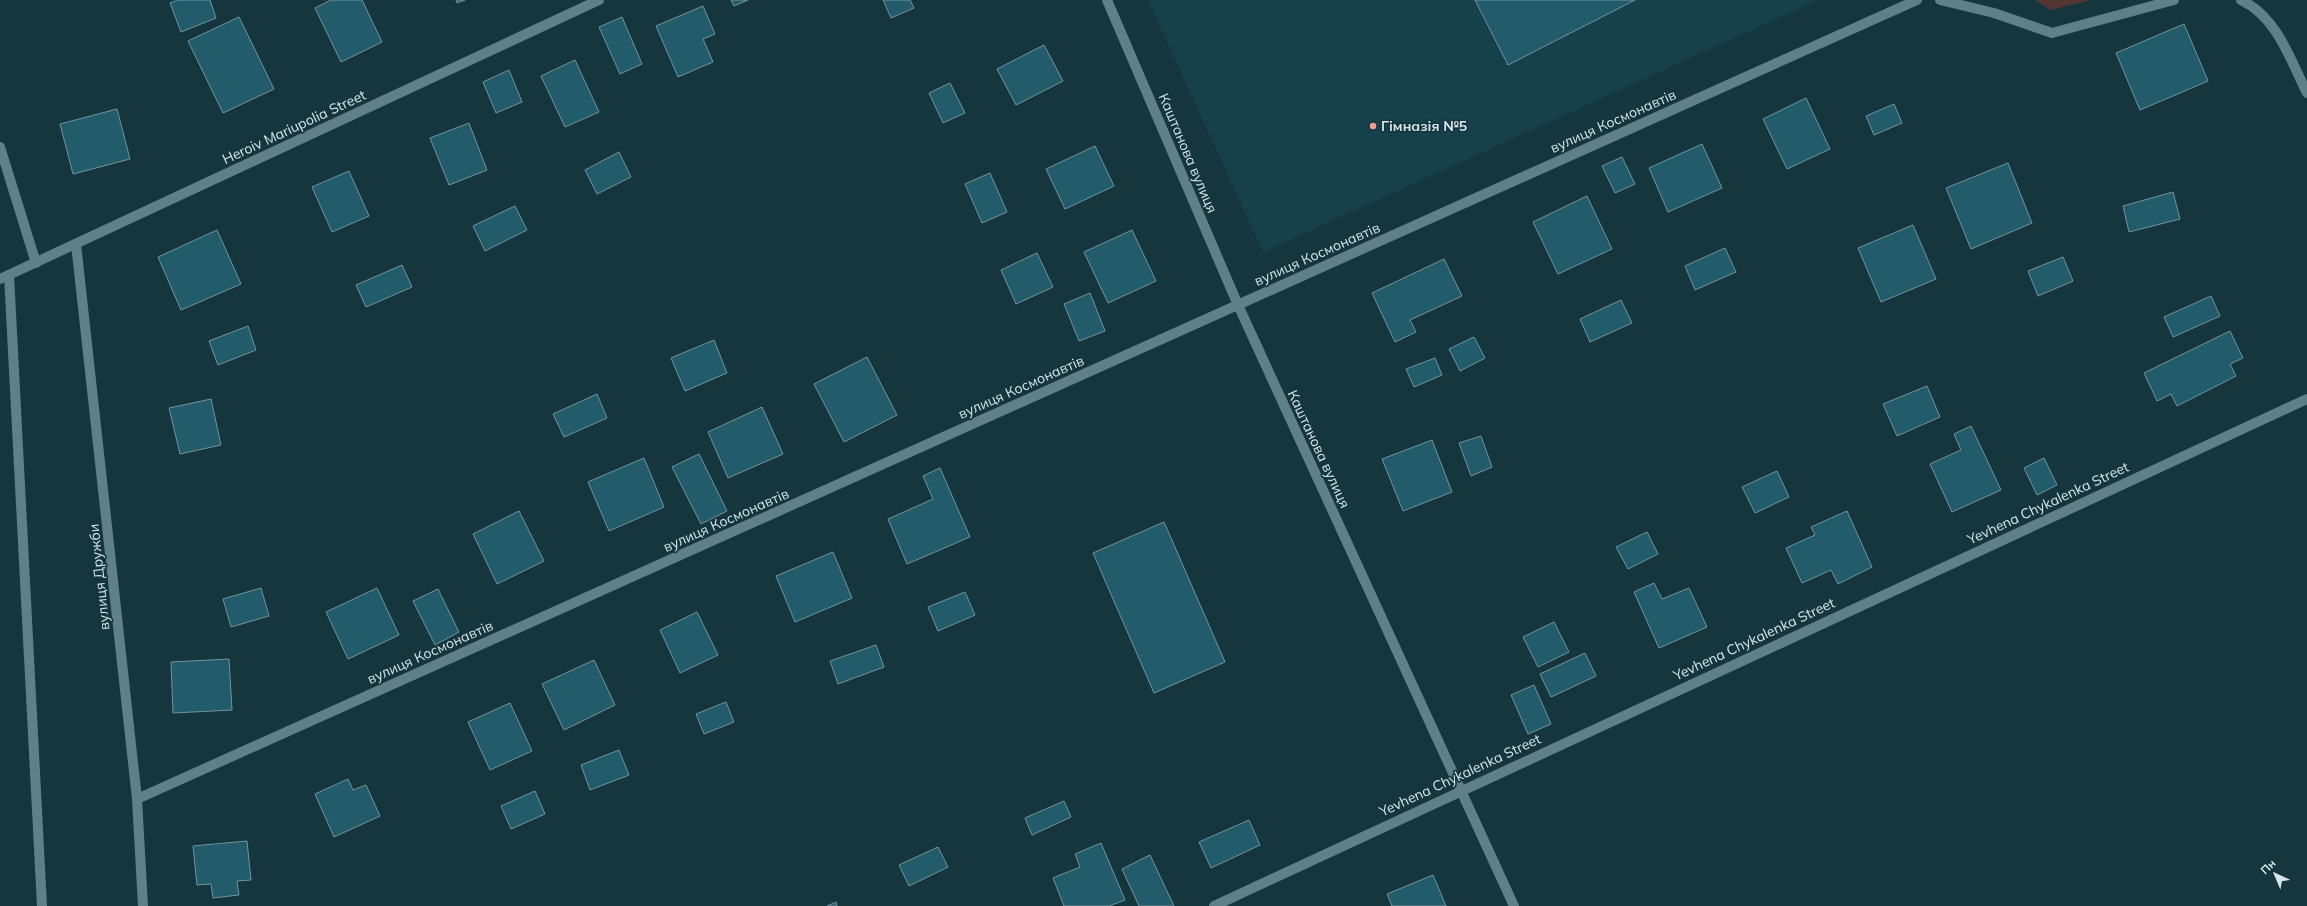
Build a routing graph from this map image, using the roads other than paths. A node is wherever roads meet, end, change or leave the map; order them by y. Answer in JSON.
{"nodes":[{"id":1,"x":599,"y":0,"type":"edge"},
{"id":2,"x":1107,"y":0,"type":"edge"},
{"id":3,"x":1917,"y":0,"type":"edge"},
{"id":4,"x":1940,"y":0,"type":"edge"},
{"id":5,"x":2174,"y":0,"type":"edge"},
{"id":6,"x":2241,"y":0,"type":"edge"},
{"id":7,"x":2307,"y":93,"type":"edge"},
{"id":8,"x":0,"y":146,"type":"edge"},
{"id":9,"x":76,"y":244,"type":"junction"},
{"id":10,"x":36,"y":263,"type":"junction"},
{"id":11,"x":5,"y":277,"type":"edge"},
{"id":12,"x":1238,"y":305,"type":"junction"},
{"id":13,"x":2307,"y":399,"type":"edge"},
{"id":14,"x":1461,"y":790,"type":"junction"},
{"id":15,"x":137,"y":799,"type":"junction"},
{"id":16,"x":42,"y":906,"type":"edge"},
{"id":17,"x":143,"y":906,"type":"edge"},
{"id":18,"x":1214,"y":906,"type":"edge"},
{"id":19,"x":1514,"y":906,"type":"edge"}],
"edges":[{"from":1,"to":9,"type":"street","name":"Heroiv Mariupolia Street"},
{"from":2,"to":12,"type":"street","name":"Каштанова вулиця"},
{"from":3,"to":12,"type":"street","name":"вулиця Космонавтів"},
{"from":4,"to":5,"type":"street"},
{"from":6,"to":7,"type":"street"},
{"from":8,"to":10,"type":"street"},
{"from":9,"to":10,"type":"street","name":"Heroiv Mariupolia Street"},
{"from":9,"to":15,"type":"street","name":"вулиця Дружби"},
{"from":10,"to":11,"type":"street","name":"Heroiv Mariupolia Street"},
{"from":11,"to":16,"type":"street"},
{"from":12,"to":14,"type":"street","name":"Каштанова вулиця"},
{"from":12,"to":15,"type":"street","name":"вулиця Космонавтів"},
{"from":13,"to":14,"type":"street","name":"Yevhena Chykalenka Street"},
{"from":14,"to":18,"type":"street","name":"Yevhena Chykalenka Street"},
{"from":14,"to":19,"type":"street","name":"Каштанова вулиця"},
{"from":15,"to":17,"type":"street","name":"вулиця Дружби"}]}
